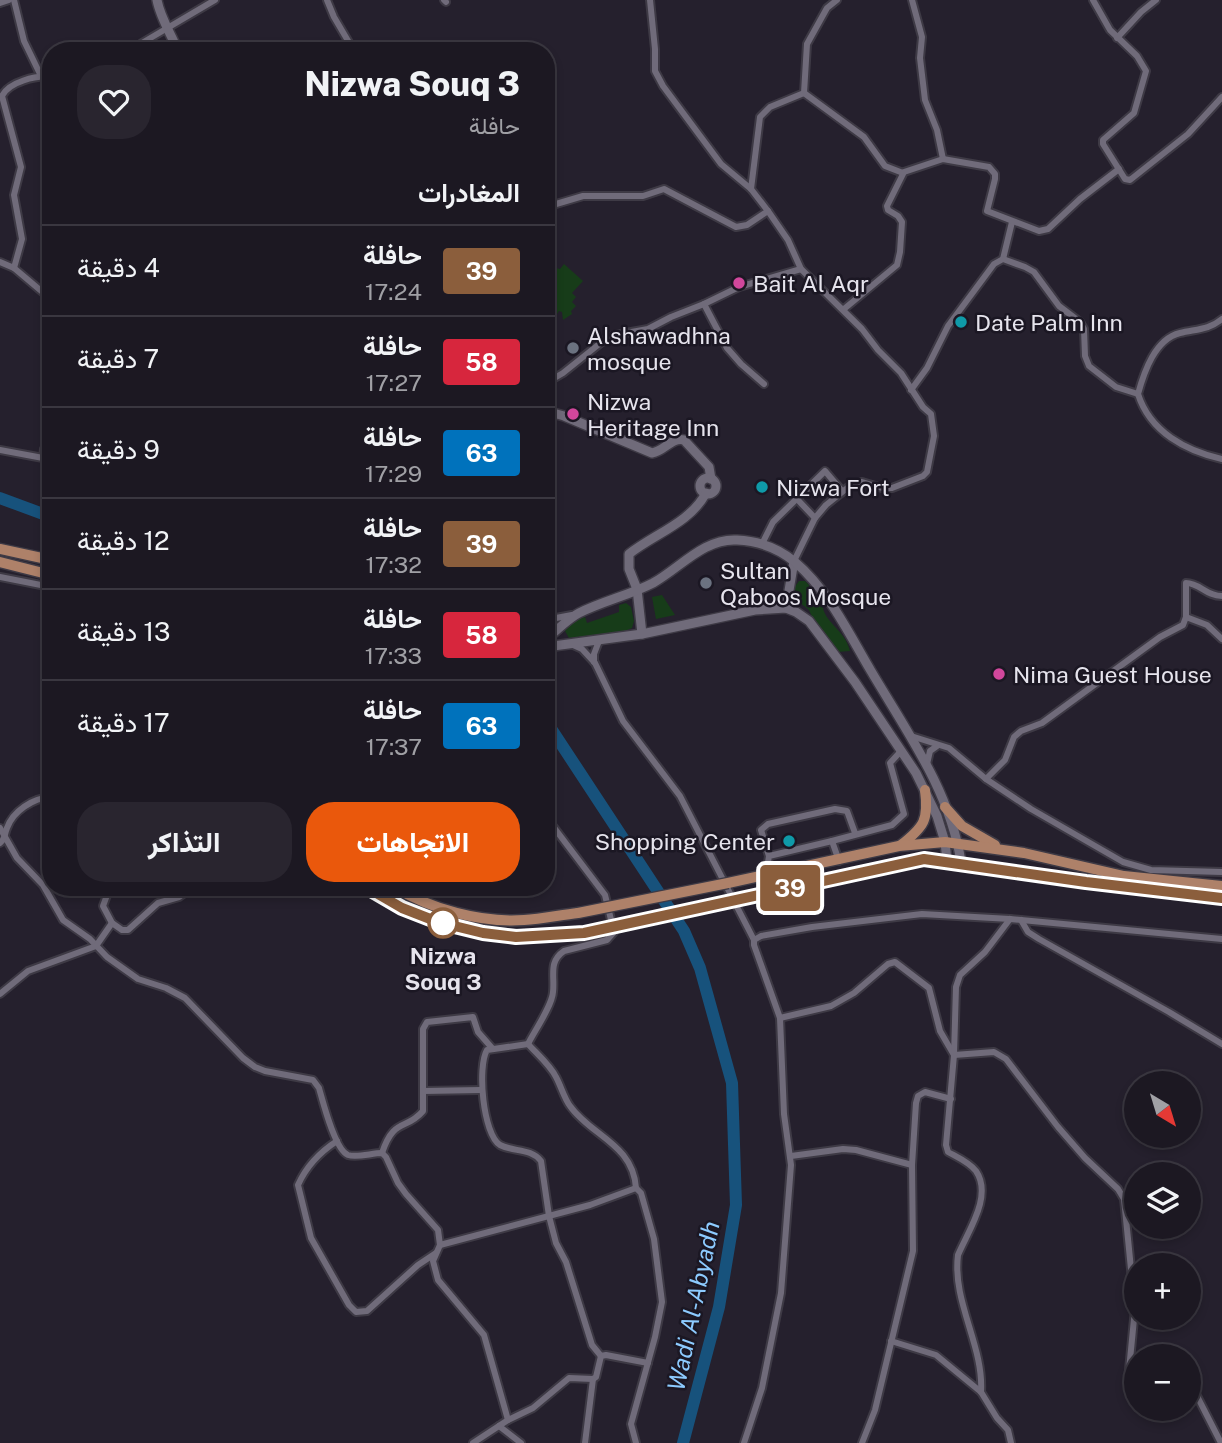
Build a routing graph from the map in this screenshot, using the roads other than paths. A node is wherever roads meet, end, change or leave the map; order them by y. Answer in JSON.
{"nodes":[{"id":1,"x":11,"y":0,"type":"edge"},
{"id":2,"x":157,"y":0,"type":"edge"},
{"id":3,"x":215,"y":0,"type":"edge"},
{"id":4,"x":327,"y":0,"type":"edge"},
{"id":5,"x":650,"y":0,"type":"edge"},
{"id":6,"x":822,"y":0,"type":"edge"},
{"id":7,"x":836,"y":0,"type":"edge"},
{"id":8,"x":912,"y":0,"type":"edge"},
{"id":9,"x":1093,"y":0,"type":"edge"},
{"id":10,"x":1156,"y":0,"type":"edge"},
{"id":11,"x":0,"y":3,"type":"edge"},
{"id":12,"x":827,"y":8,"type":"junction"},
{"id":13,"x":169,"y":27,"type":"junction"},
{"id":14,"x":1117,"y":38,"type":"junction"},
{"id":15,"x":144,"y":42,"type":"edge"},
{"id":16,"x":175,"y":42,"type":"edge"},
{"id":17,"x":349,"y":42,"type":"edge"},
{"id":18,"x":41,"y":76,"type":"joint"},
{"id":19,"x":804,"y":93,"type":"junction"},
{"id":20,"x":1222,"y":97,"type":"edge"},
{"id":21,"x":943,"y":159,"type":"junction"},
{"id":22,"x":1119,"y":169,"type":"junction"},
{"id":23,"x":903,"y":173,"type":"junction"},
{"id":24,"x":751,"y":189,"type":"junction"},
{"id":25,"x":555,"y":204,"type":"edge"},
{"id":26,"x":768,"y":211,"type":"junction"},
{"id":27,"x":1012,"y":222,"type":"junction"},
{"id":28,"x":1003,"y":259,"type":"junction"},
{"id":29,"x":0,"y":262,"type":"edge"},
{"id":30,"x":13,"y":268,"type":"junction"},
{"id":31,"x":801,"y":269,"type":"junction"},
{"id":32,"x":42,"y":290,"type":"edge"},
{"id":33,"x":704,"y":304,"type":"junction"},
{"id":34,"x":844,"y":309,"type":"junction"},
{"id":35,"x":1222,"y":319,"type":"edge"},
{"id":36,"x":555,"y":377,"type":"edge"},
{"id":37,"x":764,"y":384,"type":"dead end"},
{"id":38,"x":911,"y":390,"type":"junction"},
{"id":39,"x":1138,"y":394,"type":"junction"},
{"id":40,"x":555,"y":414,"type":"edge"},
{"id":41,"x":0,"y":450,"type":"edge"},
{"id":42,"x":42,"y":457,"type":"edge"},
{"id":43,"x":1222,"y":459,"type":"edge"},
{"id":44,"x":842,"y":492,"type":"junction"},
{"id":45,"x":796,"y":498,"type":"junction"},
{"id":46,"x":815,"y":518,"type":"junction"},
{"id":47,"x":763,"y":542,"type":"junction"},
{"id":48,"x":0,"y":549,"type":"edge"},
{"id":49,"x":42,"y":558,"type":"edge"},
{"id":50,"x":794,"y":561,"type":"junction"},
{"id":51,"x":0,"y":562,"type":"edge"},
{"id":52,"x":42,"y":573,"type":"edge"},
{"id":53,"x":0,"y":577,"type":"edge"},
{"id":54,"x":42,"y":585,"type":"edge"},
{"id":55,"x":637,"y":589,"type":"junction"},
{"id":56,"x":1222,"y":596,"type":"edge"},
{"id":57,"x":786,"y":608,"type":"junction"},
{"id":58,"x":577,"y":613,"type":"junction"},
{"id":59,"x":1186,"y":617,"type":"junction"},
{"id":60,"x":555,"y":618,"type":"edge"},
{"id":61,"x":557,"y":630,"type":"joint"},
{"id":62,"x":642,"y":634,"type":"junction"},
{"id":63,"x":1222,"y":639,"type":"edge"},
{"id":64,"x":599,"y":641,"type":"junction"},
{"id":65,"x":571,"y":644,"type":"junction"},
{"id":66,"x":555,"y":646,"type":"edge"},
{"id":67,"x":594,"y":663,"type":"junction"},
{"id":68,"x":910,"y":735,"type":"junction"},
{"id":69,"x":937,"y":746,"type":"junction"},
{"id":70,"x":901,"y":751,"type":"junction"},
{"id":71,"x":927,"y":764,"type":"junction"},
{"id":72,"x":986,"y":779,"type":"junction"},
{"id":73,"x":925,"y":790,"type":"junction"},
{"id":74,"x":42,"y":799,"type":"edge"},
{"id":75,"x":945,"y":807,"type":"junction"},
{"id":76,"x":0,"y":828,"type":"edge"},
{"id":77,"x":555,"y":829,"type":"edge"},
{"id":78,"x":855,"y":833,"type":"junction"},
{"id":79,"x":2,"y":841,"type":"edge"},
{"id":80,"x":832,"y":841,"type":"junction"},
{"id":81,"x":945,"y":842,"type":"junction"},
{"id":82,"x":958,"y":844,"type":"junction"},
{"id":83,"x":900,"y":846,"type":"junction"},
{"id":84,"x":1005,"y":850,"type":"junction"},
{"id":85,"x":769,"y":856,"type":"junction"},
{"id":86,"x":839,"y":861,"type":"junction"},
{"id":87,"x":947,"y":861,"type":"junction"},
{"id":88,"x":961,"y":862,"type":"junction"},
{"id":89,"x":1222,"y":872,"type":"edge"},
{"id":90,"x":766,"y":875,"type":"junction"},
{"id":91,"x":42,"y":884,"type":"edge"},
{"id":92,"x":1222,"y":886,"type":"edge"},
{"id":93,"x":50,"y":896,"type":"edge"},
{"id":94,"x":107,"y":896,"type":"edge"},
{"id":95,"x":180,"y":896,"type":"edge"},
{"id":96,"x":381,"y":896,"type":"edge"},
{"id":97,"x":410,"y":896,"type":"edge"},
{"id":98,"x":1222,"y":898,"type":"edge"},
{"id":99,"x":1010,"y":919,"type":"junction"},
{"id":100,"x":1021,"y":920,"type":"junction"},
{"id":101,"x":112,"y":923,"type":"junction"},
{"id":102,"x":1222,"y":939,"type":"edge"},
{"id":103,"x":754,"y":940,"type":"junction"},
{"id":104,"x":96,"y":946,"type":"junction"},
{"id":105,"x":0,"y":994,"type":"edge"},
{"id":106,"x":780,"y":1018,"type":"junction"},
{"id":107,"x":528,"y":1044,"type":"junction"},
{"id":108,"x":1222,"y":1044,"type":"edge"},
{"id":109,"x":492,"y":1048,"type":"junction"},
{"id":110,"x":954,"y":1055,"type":"junction"},
{"id":111,"x":481,"y":1090,"type":"junction"},
{"id":112,"x":422,"y":1091,"type":"junction"},
{"id":113,"x":951,"y":1100,"type":"junction"},
{"id":114,"x":337,"y":1141,"type":"junction"},
{"id":115,"x":382,"y":1153,"type":"junction"},
{"id":116,"x":791,"y":1156,"type":"junction"},
{"id":117,"x":912,"y":1166,"type":"junction"},
{"id":118,"x":636,"y":1188,"type":"junction"},
{"id":119,"x":549,"y":1216,"type":"junction"},
{"id":120,"x":440,"y":1245,"type":"junction"},
{"id":121,"x":436,"y":1253,"type":"junction"},
{"id":122,"x":891,"y":1341,"type":"junction"},
{"id":123,"x":1132,"y":1344,"type":"edge"},
{"id":124,"x":601,"y":1356,"type":"junction"},
{"id":125,"x":648,"y":1363,"type":"junction"},
{"id":126,"x":593,"y":1379,"type":"junction"},
{"id":127,"x":981,"y":1392,"type":"junction"},
{"id":128,"x":1201,"y":1404,"type":"edge"},
{"id":129,"x":508,"y":1420,"type":"junction"},
{"id":130,"x":499,"y":1426,"type":"junction"},
{"id":131,"x":473,"y":1443,"type":"edge"},
{"id":132,"x":521,"y":1443,"type":"edge"},
{"id":133,"x":585,"y":1443,"type":"edge"},
{"id":134,"x":636,"y":1443,"type":"edge"},
{"id":135,"x":744,"y":1443,"type":"edge"},
{"id":136,"x":862,"y":1443,"type":"edge"},
{"id":137,"x":1011,"y":1443,"type":"edge"},
{"id":138,"x":1221,"y":1443,"type":"edge"}],
"edges":[{"from":1,"to":11,"type":"street"},
{"from":1,"to":18,"type":"street"},
{"from":2,"to":13,"type":"street"},
{"from":3,"to":13,"type":"street"},
{"from":4,"to":17,"type":"street"},
{"from":5,"to":24,"type":"street"},
{"from":6,"to":12,"type":"street"},
{"from":7,"to":12,"type":"street"},
{"from":8,"to":21,"type":"street"},
{"from":9,"to":14,"type":"street"},
{"from":10,"to":14,"type":"street"},
{"from":12,"to":19,"type":"street"},
{"from":13,"to":15,"type":"street"},
{"from":13,"to":16,"type":"street"},
{"from":14,"to":22,"type":"street"},
{"from":18,"to":30,"type":"street"},
{"from":19,"to":23,"type":"street"},
{"from":19,"to":24,"type":"street"},
{"from":20,"to":22,"type":"street"},
{"from":21,"to":23,"type":"street"},
{"from":21,"to":27,"type":"street"},
{"from":22,"to":27,"type":"street"},
{"from":23,"to":34,"type":"street"},
{"from":24,"to":26,"type":"street"},
{"from":25,"to":26,"type":"street"},
{"from":26,"to":31,"type":"street"},
{"from":27,"to":28,"type":"street"},
{"from":28,"to":38,"type":"street"},
{"from":28,"to":39,"type":"street"},
{"from":29,"to":30,"type":"street"},
{"from":30,"to":32,"type":"street"},
{"from":31,"to":33,"type":"street"},
{"from":31,"to":34,"type":"street"},
{"from":33,"to":36,"type":"street"},
{"from":33,"to":37,"type":"street"},
{"from":34,"to":38,"type":"street"},
{"from":35,"to":39,"type":"street"},
{"from":38,"to":44,"type":"street"},
{"from":39,"to":43,"type":"street"},
{"from":40,"to":55,"type":"street"},
{"from":41,"to":42,"type":"street"},
{"from":44,"to":45,"type":"street"},
{"from":44,"to":46,"type":"street"},
{"from":45,"to":46,"type":"street"},
{"from":45,"to":47,"type":"street"},
{"from":46,"to":50,"type":"street"},
{"from":47,"to":50,"type":"street"},
{"from":47,"to":55,"type":"street"},
{"from":48,"to":49,"type":"main road"},
{"from":50,"to":57,"type":"street"},
{"from":50,"to":68,"type":"street"},
{"from":51,"to":52,"type":"main road"},
{"from":53,"to":54,"type":"street"},
{"from":55,"to":58,"type":"street"},
{"from":55,"to":62,"type":"street"},
{"from":56,"to":59,"type":"street"},
{"from":57,"to":62,"type":"street"},
{"from":57,"to":70,"type":"street"},
{"from":58,"to":60,"type":"street"},
{"from":58,"to":61,"type":"street"},
{"from":59,"to":63,"type":"street"},
{"from":59,"to":72,"type":"street"},
{"from":61,"to":65,"type":"street"},
{"from":62,"to":64,"type":"street"},
{"from":64,"to":65,"type":"street"},
{"from":64,"to":67,"type":"street"},
{"from":65,"to":66,"type":"street"},
{"from":65,"to":67,"type":"street"},
{"from":67,"to":103,"type":"street"},
{"from":68,"to":69,"type":"street"},
{"from":68,"to":71,"type":"street"},
{"from":69,"to":71,"type":"street"},
{"from":69,"to":72,"type":"street"},
{"from":70,"to":73,"type":"street"},
{"from":70,"to":78,"type":"street"},
{"from":71,"to":75,"type":"street"},
{"from":72,"to":89,"type":"street"},
{"from":73,"to":81,"type":"street"},
{"from":73,"to":83,"type":"main road"},
{"from":74,"to":79,"type":"street"},
{"from":75,"to":82,"type":"street"},
{"from":75,"to":84,"type":"main road"},
{"from":76,"to":79,"type":"street"},
{"from":77,"to":107,"type":"street"},
{"from":78,"to":80,"type":"street"},
{"from":78,"to":85,"type":"street"},
{"from":79,"to":91,"type":"street"},
{"from":80,"to":85,"type":"street"},
{"from":80,"to":86,"type":"street"},
{"from":81,"to":82,"type":"main road"},
{"from":81,"to":83,"type":"main road"},
{"from":81,"to":87,"type":"street"},
{"from":82,"to":84,"type":"main road"},
{"from":82,"to":88,"type":"street"},
{"from":83,"to":86,"type":"main road"},
{"from":84,"to":92,"type":"main road"},
{"from":85,"to":90,"type":"street"},
{"from":86,"to":90,"type":"main road"},
{"from":87,"to":88,"type":"main road"},
{"from":87,"to":96,"type":"main road","bridge":true},
{"from":88,"to":98,"type":"main road"},
{"from":90,"to":97,"type":"main road","bridge":true},
{"from":93,"to":104,"type":"street"},
{"from":94,"to":101,"type":"street"},
{"from":95,"to":101,"type":"street"},
{"from":99,"to":100,"type":"street"},
{"from":99,"to":103,"type":"street"},
{"from":99,"to":110,"type":"street"},
{"from":100,"to":102,"type":"street"},
{"from":100,"to":108,"type":"street"},
{"from":101,"to":104,"type":"street"},
{"from":103,"to":106,"type":"street"},
{"from":104,"to":105,"type":"street"},
{"from":104,"to":114,"type":"street"},
{"from":106,"to":110,"type":"street"},
{"from":106,"to":116,"type":"street"},
{"from":107,"to":109,"type":"street"},
{"from":107,"to":118,"type":"street"},
{"from":109,"to":111,"type":"street"},
{"from":109,"to":112,"type":"street"},
{"from":110,"to":113,"type":"street"},
{"from":110,"to":123,"type":"street"},
{"from":111,"to":112,"type":"street"},
{"from":111,"to":119,"type":"street"},
{"from":112,"to":115,"type":"street"},
{"from":113,"to":117,"type":"street"},
{"from":113,"to":127,"type":"street"},
{"from":114,"to":115,"type":"street"},
{"from":114,"to":121,"type":"street"},
{"from":115,"to":120,"type":"street"},
{"from":116,"to":117,"type":"street"},
{"from":116,"to":135,"type":"street"},
{"from":117,"to":122,"type":"street"},
{"from":118,"to":119,"type":"street"},
{"from":118,"to":125,"type":"street"},
{"from":119,"to":120,"type":"street"},
{"from":119,"to":124,"type":"street"},
{"from":120,"to":121,"type":"street"},
{"from":121,"to":129,"type":"street"},
{"from":122,"to":127,"type":"street"},
{"from":122,"to":136,"type":"street"},
{"from":124,"to":125,"type":"street"},
{"from":124,"to":126,"type":"street"},
{"from":125,"to":134,"type":"street"},
{"from":126,"to":129,"type":"street"},
{"from":126,"to":133,"type":"street"},
{"from":127,"to":137,"type":"street"},
{"from":128,"to":138,"type":"street"},
{"from":129,"to":130,"type":"street"},
{"from":130,"to":131,"type":"street"},
{"from":130,"to":132,"type":"street"}]}
